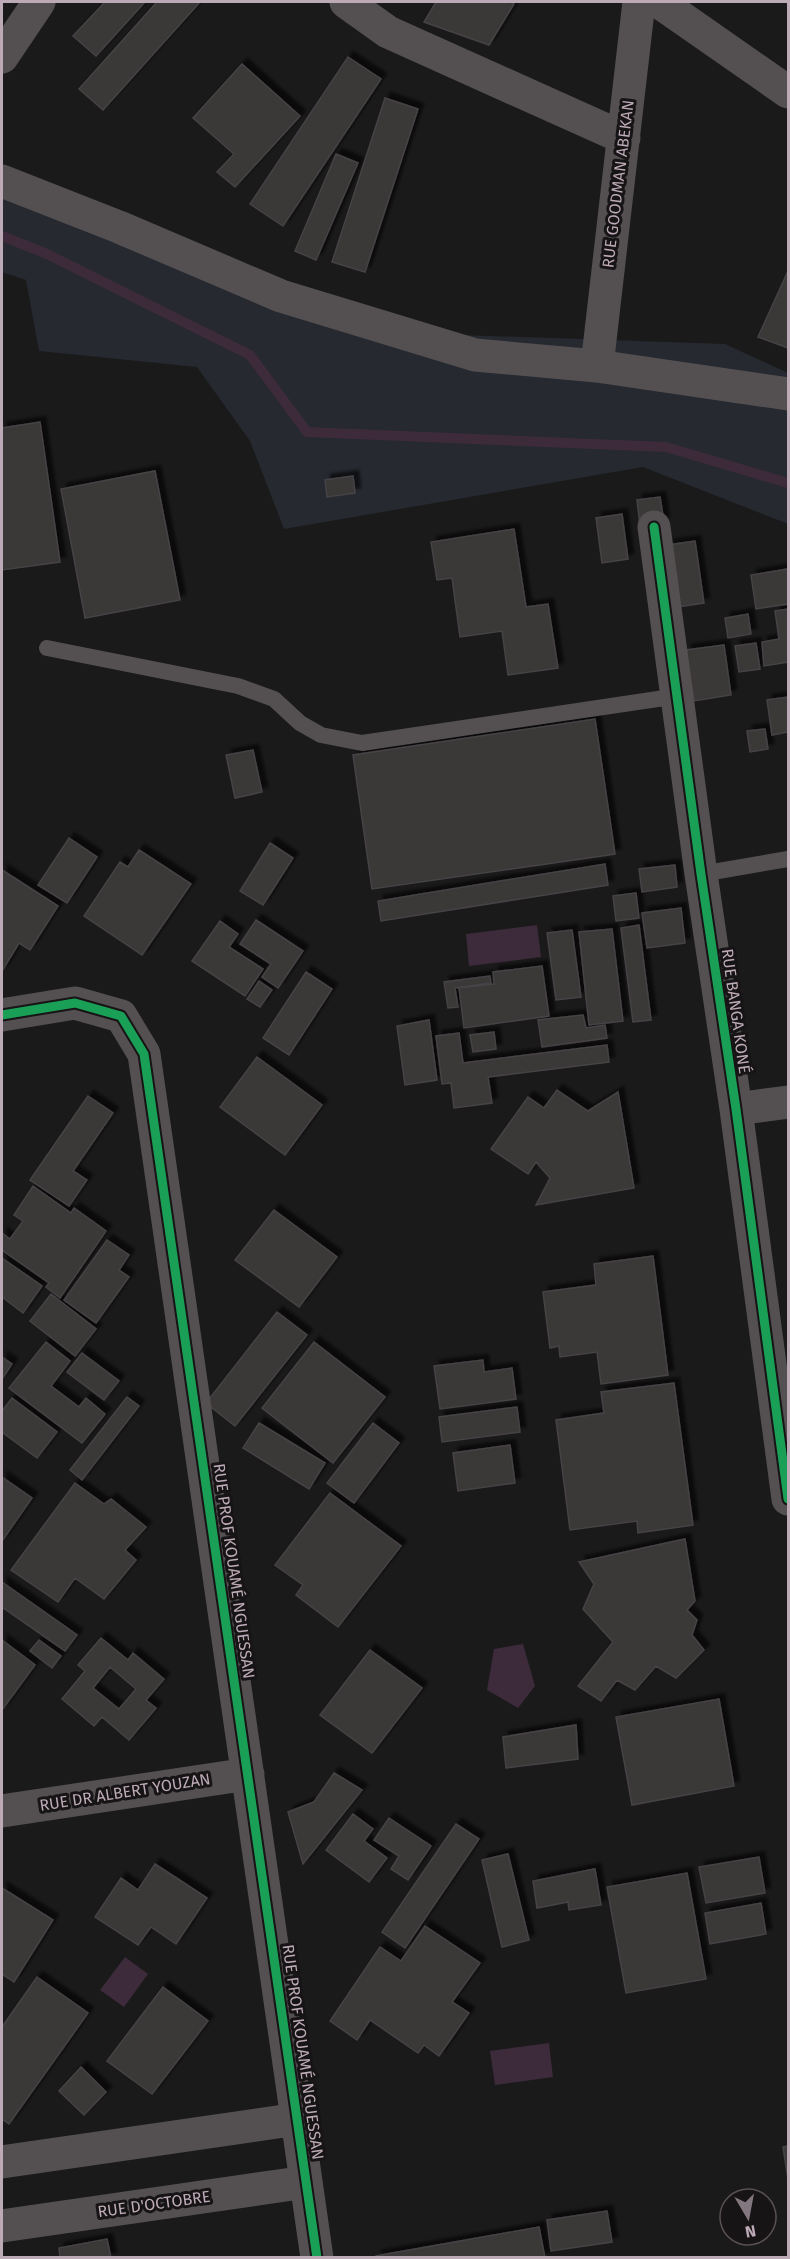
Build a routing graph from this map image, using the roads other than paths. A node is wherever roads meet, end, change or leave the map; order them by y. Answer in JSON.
{"nodes":[{"id":1,"x":39,"y":2,"type":"edge"},
{"id":2,"x":346,"y":2,"type":"edge"},
{"id":3,"x":639,"y":2,"type":"edge"},
{"id":4,"x":659,"y":2,"type":"edge"},
{"id":5,"x":2,"y":57,"type":"edge"},
{"id":6,"x":789,"y":92,"type":"edge"},
{"id":7,"x":624,"y":138,"type":"junction"},
{"id":8,"x":2,"y":181,"type":"edge"},
{"id":9,"x":597,"y":366,"type":"junction"},
{"id":10,"x":789,"y":394,"type":"edge"},
{"id":11,"x":654,"y":527,"type":"dead end"},
{"id":12,"x":47,"y":648,"type":"dead end"},
{"id":13,"x":678,"y":696,"type":"junction"},
{"id":14,"x":789,"y":859,"type":"edge"},
{"id":15,"x":701,"y":874,"type":"junction"},
{"id":16,"x":2,"y":1015,"type":"edge"},
{"id":17,"x":789,"y":1102,"type":"edge"},
{"id":18,"x":736,"y":1109,"type":"junction"},
{"id":19,"x":789,"y":1499,"type":"edge"},
{"id":20,"x":248,"y":1774,"type":"junction"},
{"id":21,"x":2,"y":1811,"type":"edge"},
{"id":22,"x":298,"y":2119,"type":"junction"},
{"id":23,"x":2,"y":2162,"type":"edge"},
{"id":24,"x":306,"y":2182,"type":"junction"},
{"id":25,"x":2,"y":2226,"type":"edge"},
{"id":26,"x":317,"y":2258,"type":"edge"}],
"edges":[{"from":1,"to":5,"type":"street"},
{"from":2,"to":7,"type":"street"},
{"from":3,"to":7,"type":"street","name":"RUE GOODMAN ABEKAN"},
{"from":4,"to":6,"type":"street"},
{"from":7,"to":9,"type":"street","name":"RUE GOODMAN ABEKAN"},
{"from":8,"to":9,"type":"street"},
{"from":9,"to":10,"type":"street"},
{"from":11,"to":13,"type":"street","name":"RUE BANGA KONÉ"},
{"from":12,"to":13,"type":"lane"},
{"from":13,"to":15,"type":"street","name":"RUE BANGA KONÉ"},
{"from":14,"to":15,"type":"lane"},
{"from":15,"to":18,"type":"street","name":"RUE BANGA KONÉ"},
{"from":16,"to":20,"type":"street","name":"RUE PROF KOUAMÉ NGUESSAN"},
{"from":17,"to":18,"type":"street"},
{"from":18,"to":19,"type":"street","name":"RUE BANGA KONÉ"},
{"from":20,"to":21,"type":"street","name":"RUE DR ALBERT YOUZAN"},
{"from":20,"to":22,"type":"street","name":"RUE PROF KOUAMÉ NGUESSAN"},
{"from":22,"to":23,"type":"street"},
{"from":22,"to":24,"type":"street","name":"RUE PROF KOUAMÉ NGUESSAN"},
{"from":24,"to":25,"type":"street","name":"RUE D'OCTOBRE"},
{"from":24,"to":26,"type":"street","name":"RUE PROF KOUAMÉ NGUESSAN"}]}
